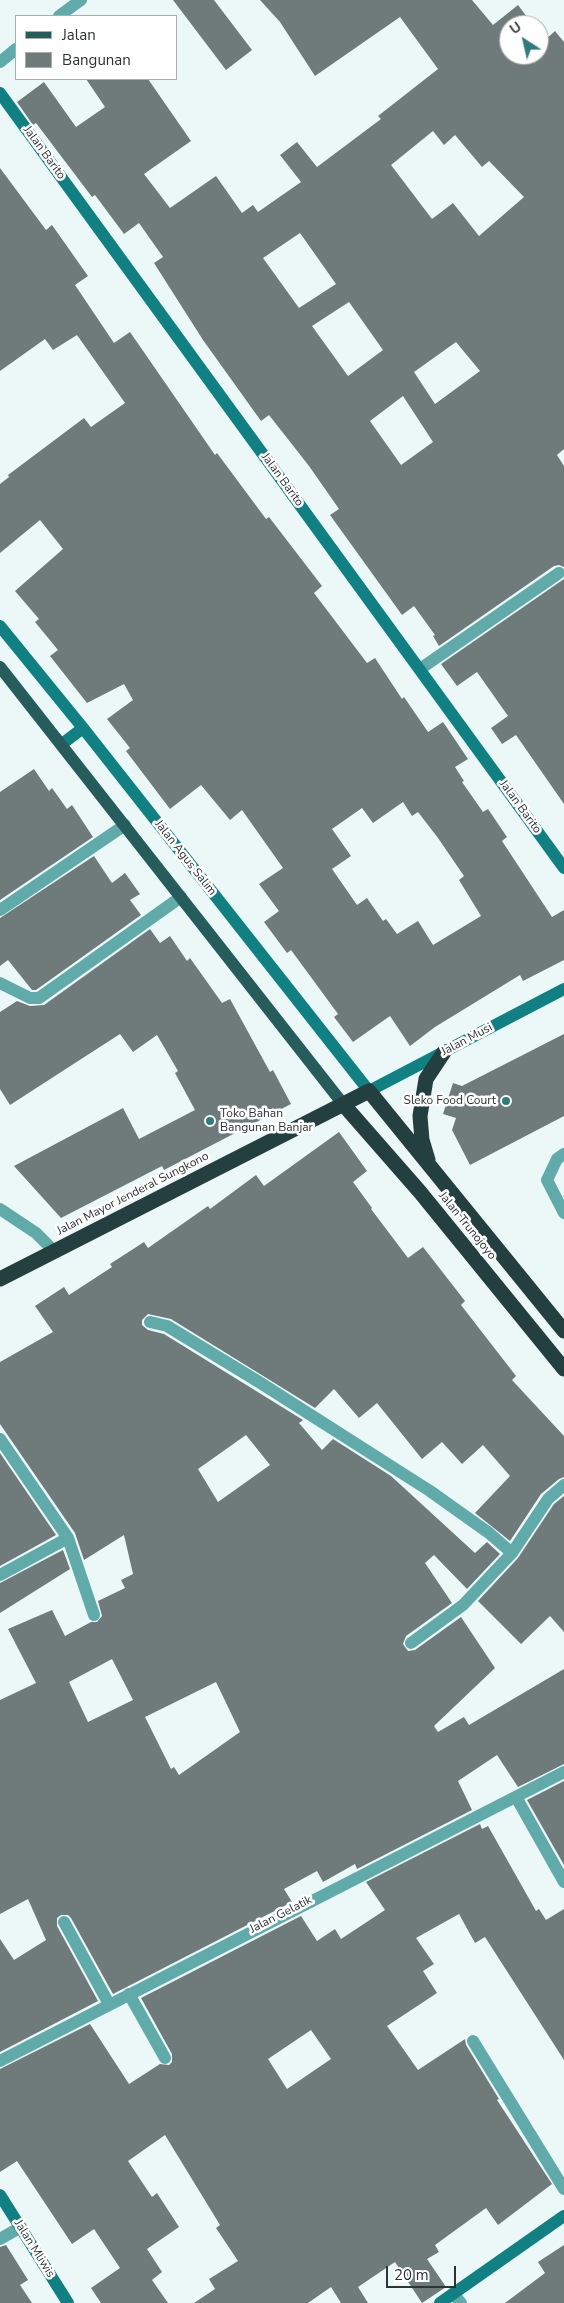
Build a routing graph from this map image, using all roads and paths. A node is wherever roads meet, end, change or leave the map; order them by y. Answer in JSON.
{"nodes":[{"id":1,"x":81,"y":0,"type":"edge"},
{"id":2,"x":60,"y":15,"type":"edge"},
{"id":3,"x":15,"y":50,"type":"edge"},
{"id":4,"x":0,"y":62,"type":"edge"},
{"id":5,"x":0,"y":92,"type":"edge"},
{"id":6,"x":559,"y":573,"type":"dead end"},
{"id":7,"x":0,"y":626,"type":"edge"},
{"id":8,"x":0,"y":667,"type":"edge"},
{"id":9,"x":420,"y":669,"type":"junction"},
{"id":10,"x":83,"y":728,"type":"junction"},
{"id":11,"x":62,"y":744,"type":"junction"},
{"id":12,"x":125,"y":825,"type":"junction"},
{"id":13,"x":564,"y":868,"type":"edge"},
{"id":14,"x":181,"y":897,"type":"junction"},
{"id":15,"x":0,"y":910,"type":"edge"},
{"id":16,"x":0,"y":983,"type":"edge"},
{"id":17,"x":564,"y":989,"type":"edge"},
{"id":18,"x":444,"y":1052,"type":"junction"},
{"id":19,"x":369,"y":1091,"type":"junction"},
{"id":20,"x":343,"y":1104,"type":"junction"},
{"id":21,"x":564,"y":1154,"type":"edge"},
{"id":22,"x":429,"y":1166,"type":"junction"},
{"id":23,"x":0,"y":1209,"type":"edge"},
{"id":24,"x":564,"y":1213,"type":"edge"},
{"id":25,"x":54,"y":1250,"type":"junction"},
{"id":26,"x":0,"y":1279,"type":"edge"},
{"id":27,"x":150,"y":1322,"type":"dead end"},
{"id":28,"x":564,"y":1331,"type":"edge"},
{"id":29,"x":564,"y":1369,"type":"edge"},
{"id":30,"x":0,"y":1439,"type":"edge"},
{"id":31,"x":564,"y":1485,"type":"edge"},
{"id":32,"x":68,"y":1538,"type":"junction"},
{"id":33,"x":512,"y":1552,"type":"junction"},
{"id":34,"x":0,"y":1576,"type":"edge"},
{"id":35,"x":94,"y":1615,"type":"dead end"},
{"id":36,"x":411,"y":1643,"type":"dead end"},
{"id":37,"x":564,"y":1772,"type":"edge"},
{"id":38,"x":516,"y":1797,"type":"junction"},
{"id":39,"x":564,"y":1882,"type":"edge"},
{"id":40,"x":64,"y":1922,"type":"dead end"},
{"id":41,"x":129,"y":1994,"type":"junction"},
{"id":42,"x":109,"y":2004,"type":"junction"},
{"id":43,"x":473,"y":2041,"type":"dead end"},
{"id":44,"x":165,"y":2058,"type":"dead end"},
{"id":45,"x":0,"y":2061,"type":"edge"},
{"id":46,"x":562,"y":2182,"type":"edge"},
{"id":47,"x":0,"y":2195,"type":"edge"},
{"id":48,"x":564,"y":2216,"type":"edge"},
{"id":49,"x":21,"y":2227,"type":"junction"},
{"id":50,"x":0,"y":2239,"type":"edge"},
{"id":51,"x":457,"y":2298,"type":"edge"},
{"id":52,"x":68,"y":2303,"type":"edge"},
{"id":53,"x":440,"y":2303,"type":"edge"}],
"edges":[{"from":1,"to":2,"type":"street"},
{"from":3,"to":4,"type":"street"},
{"from":5,"to":9,"type":"street","name":"Jalan Barito"},
{"from":6,"to":9,"type":"street"},
{"from":7,"to":10,"type":"street","name":"Jalan Agus Salim"},
{"from":8,"to":11,"type":"main road"},
{"from":9,"to":13,"type":"street","name":"Jalan Barito"},
{"from":10,"to":11,"type":"street"},
{"from":10,"to":19,"type":"street","name":"Jalan Agus Salim"},
{"from":11,"to":12,"type":"main road"},
{"from":12,"to":14,"type":"main road"},
{"from":12,"to":15,"type":"street"},
{"from":14,"to":16,"type":"street"},
{"from":14,"to":20,"type":"main road"},
{"from":17,"to":18,"type":"street","name":"Jalan Musi"},
{"from":18,"to":19,"type":"street","name":"Jalan Musi"},
{"from":18,"to":22,"type":"highway"},
{"from":19,"to":20,"type":"highway","name":"Jalan Mayor Jenderal Sungkono"},
{"from":19,"to":22,"type":"highway","name":"Jalan Trunojoyo"},
{"from":20,"to":25,"type":"highway","name":"Jalan Mayor Jenderal Sungkono"},
{"from":20,"to":29,"type":"highway","name":"Jalan Trunojoyo"},
{"from":21,"to":24,"type":"street"},
{"from":22,"to":28,"type":"highway","name":"Jalan Trunojoyo"},
{"from":23,"to":25,"type":"street"},
{"from":25,"to":26,"type":"highway","name":"Jalan Mayor Jenderal Sungkono"},
{"from":27,"to":33,"type":"street"},
{"from":30,"to":32,"type":"street"},
{"from":31,"to":33,"type":"street"},
{"from":32,"to":34,"type":"street"},
{"from":32,"to":35,"type":"street"},
{"from":33,"to":36,"type":"street"},
{"from":37,"to":38,"type":"street","name":"Jalan Gelatik"},
{"from":38,"to":39,"type":"street"},
{"from":38,"to":41,"type":"street","name":"Jalan Gelatik"},
{"from":40,"to":42,"type":"street"},
{"from":41,"to":42,"type":"street","name":"Jalan Gelatik"},
{"from":41,"to":44,"type":"street"},
{"from":42,"to":45,"type":"street","name":"Jalan Gelatik"},
{"from":43,"to":46,"type":"street"},
{"from":47,"to":49,"type":"street","name":"Jalan Mliwis"},
{"from":48,"to":51,"type":"street"},
{"from":49,"to":50,"type":"street"},
{"from":49,"to":52,"type":"street","name":"Jalan Mliwis"},
{"from":51,"to":53,"type":"street"}]}
